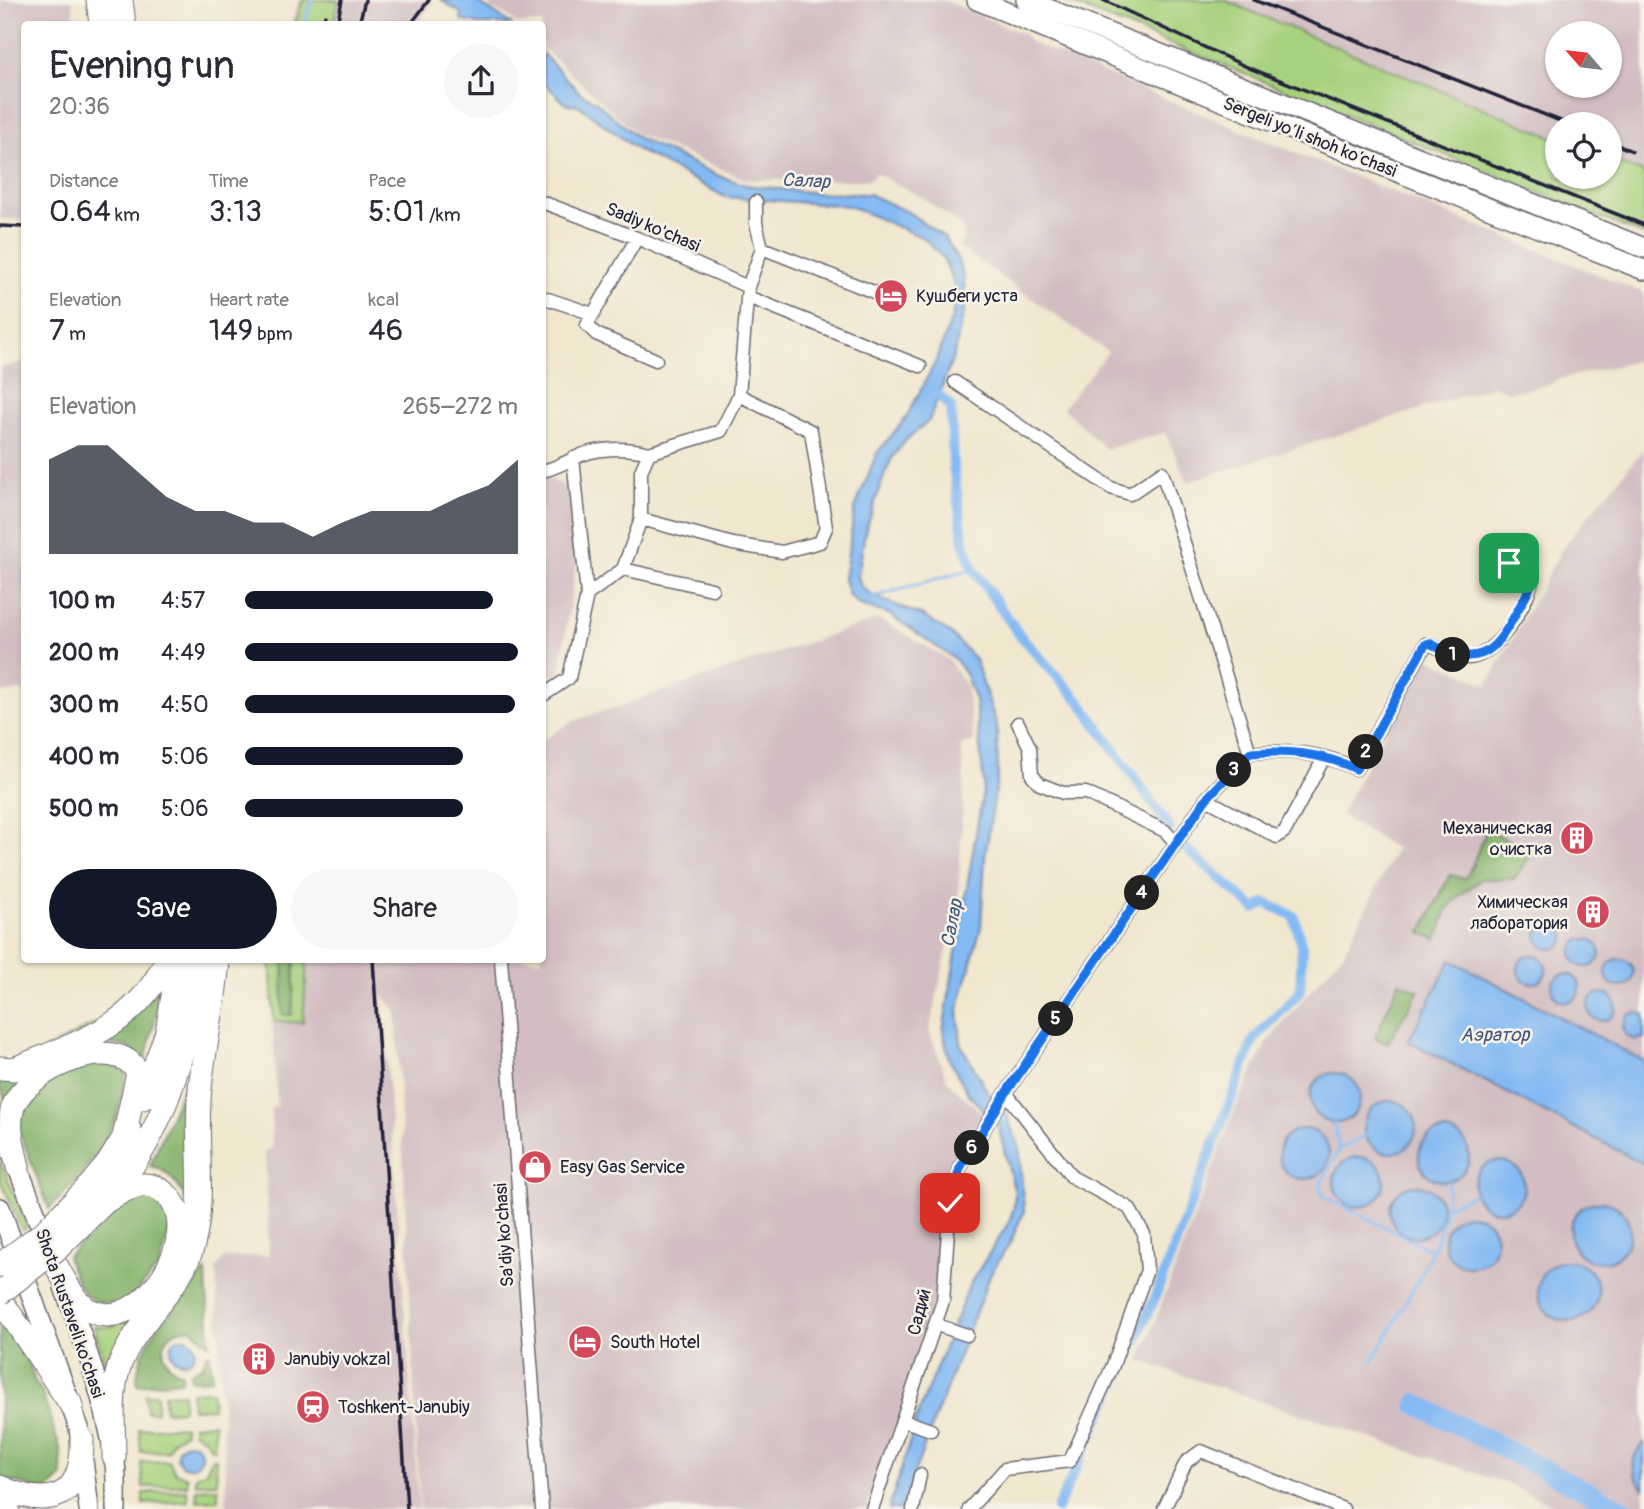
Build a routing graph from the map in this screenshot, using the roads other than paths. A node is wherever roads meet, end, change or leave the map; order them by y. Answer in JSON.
{"nodes":[{"id":1,"x":98,"y":0,"type":"edge"},
{"id":2,"x":121,"y":0,"type":"edge"},
{"id":3,"x":977,"y":0,"type":"edge"},
{"id":4,"x":1030,"y":8,"type":"edge"},
{"id":5,"x":101,"y":21,"type":"edge"},
{"id":6,"x":124,"y":21,"type":"edge"},
{"id":7,"x":756,"y":202,"type":"dead end"},
{"id":8,"x":546,"y":204,"type":"edge"},
{"id":9,"x":637,"y":238,"type":"junction"},
{"id":10,"x":762,"y":248,"type":"junction"},
{"id":11,"x":1644,"y":248,"type":"edge"},
{"id":12,"x":1644,"y":270,"type":"edge"},
{"id":13,"x":748,"y":292,"type":"junction"},
{"id":14,"x":546,"y":298,"type":"edge"},
{"id":15,"x":894,"y":300,"type":"dead end"},
{"id":16,"x":593,"y":314,"type":"junction"},
{"id":17,"x":656,"y":360,"type":"dead end"},
{"id":18,"x":920,"y":366,"type":"dead end"},
{"id":19,"x":955,"y":382,"type":"dead end"},
{"id":20,"x":739,"y":395,"type":"junction"},
{"id":21,"x":649,"y":453,"type":"junction"},
{"id":22,"x":573,"y":458,"type":"junction"},
{"id":23,"x":546,"y":470,"type":"edge"},
{"id":24,"x":641,"y":519,"type":"junction"},
{"id":25,"x":1509,"y":563,"type":"dead end"},
{"id":26,"x":623,"y":569,"type":"junction"},
{"id":27,"x":712,"y":589,"type":"dead end"},
{"id":28,"x":587,"y":595,"type":"junction"},
{"id":29,"x":546,"y":693,"type":"edge"},
{"id":30,"x":1018,"y":723,"type":"dead end"},
{"id":31,"x":1250,"y":753,"type":"junction"},
{"id":32,"x":1324,"y":758,"type":"junction"},
{"id":33,"x":1206,"y":799,"type":"junction"},
{"id":34,"x":1176,"y":843,"type":"junction"},
{"id":35,"x":165,"y":963,"type":"edge"},
{"id":36,"x":178,"y":963,"type":"edge"},
{"id":37,"x":198,"y":963,"type":"edge"},
{"id":38,"x":217,"y":963,"type":"edge"},
{"id":39,"x":501,"y":963,"type":"edge"},
{"id":40,"x":0,"y":1068,"type":"edge"},
{"id":41,"x":1002,"y":1098,"type":"junction"},
{"id":42,"x":0,"y":1123,"type":"edge"},
{"id":43,"x":123,"y":1141,"type":"junction"},
{"id":44,"x":18,"y":1167,"type":"junction"},
{"id":45,"x":97,"y":1194,"type":"junction"},
{"id":46,"x":0,"y":1208,"type":"edge"},
{"id":47,"x":0,"y":1265,"type":"edge"},
{"id":48,"x":57,"y":1267,"type":"junction"},
{"id":49,"x":0,"y":1293,"type":"edge"},
{"id":50,"x":0,"y":1299,"type":"edge"},
{"id":51,"x":937,"y":1325,"type":"junction"},
{"id":52,"x":967,"y":1335,"type":"dead end"},
{"id":53,"x":72,"y":1406,"type":"junction"},
{"id":54,"x":902,"y":1420,"type":"junction"},
{"id":55,"x":931,"y":1430,"type":"dead end"},
{"id":56,"x":82,"y":1440,"type":"junction"},
{"id":57,"x":114,"y":1457,"type":"junction"},
{"id":58,"x":920,"y":1475,"type":"dead end"},
{"id":59,"x":0,"y":1487,"type":"edge"},
{"id":60,"x":0,"y":1505,"type":"edge"},
{"id":61,"x":8,"y":1509,"type":"edge"},
{"id":62,"x":89,"y":1509,"type":"edge"},
{"id":63,"x":116,"y":1509,"type":"edge"},
{"id":64,"x":542,"y":1509,"type":"edge"},
{"id":65,"x":872,"y":1509,"type":"edge"},
{"id":66,"x":913,"y":1509,"type":"edge"},
{"id":67,"x":969,"y":1509,"type":"edge"},
{"id":68,"x":1164,"y":1509,"type":"edge"},
{"id":69,"x":1343,"y":1509,"type":"edge"}],
"edges":[{"from":1,"to":5,"type":"highway"},
{"from":2,"to":6,"type":"highway"},
{"from":3,"to":4,"type":"main road","name":"Sergeli yo‘li shoh ko‘chasi"},
{"from":4,"to":11,"type":"main road","name":"Sergeli yo‘li shoh ko‘chasi"},
{"from":4,"to":12,"type":"main road","name":"Sergeli yo‘li shoh ko‘chasi"},
{"from":7,"to":10,"type":"street"},
{"from":8,"to":9,"type":"street","name":"Sadiy ko'chasi"},
{"from":9,"to":13,"type":"street","name":"Sadiy ko'chasi"},
{"from":9,"to":16,"type":"street"},
{"from":10,"to":13,"type":"street"},
{"from":10,"to":15,"type":"street"},
{"from":13,"to":18,"type":"street","name":"Sadiy ko'chasi"},
{"from":13,"to":20,"type":"street"},
{"from":14,"to":16,"type":"street"},
{"from":16,"to":17,"type":"street"},
{"from":19,"to":31,"type":"street"},
{"from":20,"to":21,"type":"street"},
{"from":20,"to":24,"type":"street"},
{"from":21,"to":22,"type":"street"},
{"from":21,"to":24,"type":"street"},
{"from":22,"to":23,"type":"street"},
{"from":22,"to":28,"type":"street"},
{"from":24,"to":26,"type":"street"},
{"from":25,"to":32,"type":"street"},
{"from":26,"to":27,"type":"street"},
{"from":26,"to":28,"type":"street"},
{"from":28,"to":29,"type":"street"},
{"from":30,"to":34,"type":"street"},
{"from":31,"to":32,"type":"street"},
{"from":31,"to":33,"type":"street","name":"Садий"},
{"from":32,"to":33,"type":"street"},
{"from":33,"to":34,"type":"street","name":"Садий"},
{"from":34,"to":41,"type":"street","name":"Садий"},
{"from":35,"to":40,"type":"highway"},
{"from":36,"to":43,"type":"highway"},
{"from":37,"to":45,"type":"highway"},
{"from":38,"to":57,"type":"highway"},
{"from":39,"to":64,"type":"street","name":"Sa'diy ko'chasi"},
{"from":41,"to":51,"type":"street","name":"Садий"},
{"from":41,"to":67,"type":"street"},
{"from":42,"to":44,"type":"main road","name":"Shota Rustaveli ko'chasi"},
{"from":43,"to":44,"type":"highway"},
{"from":43,"to":45,"type":"highway"},
{"from":44,"to":48,"type":"main road","name":"Shota Rustaveli ko'chasi"},
{"from":45,"to":47,"type":"highway","bridge":true},
{"from":45,"to":48,"type":"highway"},
{"from":45,"to":49,"type":"highway","bridge":true},
{"from":46,"to":53,"type":"main road","name":"Shota Rustaveli ko'chasi"},
{"from":48,"to":57,"type":"main road","name":"Shota Rustaveli ko'chasi"},
{"from":50,"to":53,"type":"highway"},
{"from":51,"to":52,"type":"street"},
{"from":51,"to":54,"type":"street","name":"Садий"},
{"from":53,"to":56,"type":"main road","name":"Shota Rustaveli ko'chasi"},
{"from":54,"to":55,"type":"street"},
{"from":54,"to":65,"type":"street","name":"Садий"},
{"from":56,"to":59,"type":"highway"},
{"from":56,"to":62,"type":"main road","name":"Shota Rustaveli ko'chasi"},
{"from":57,"to":63,"type":"main road","name":"Shota Rustaveli ko'chasi"},
{"from":58,"to":66,"type":"street"},
{"from":60,"to":61,"type":"highway"},
{"from":68,"to":69,"type":"street"}]}
